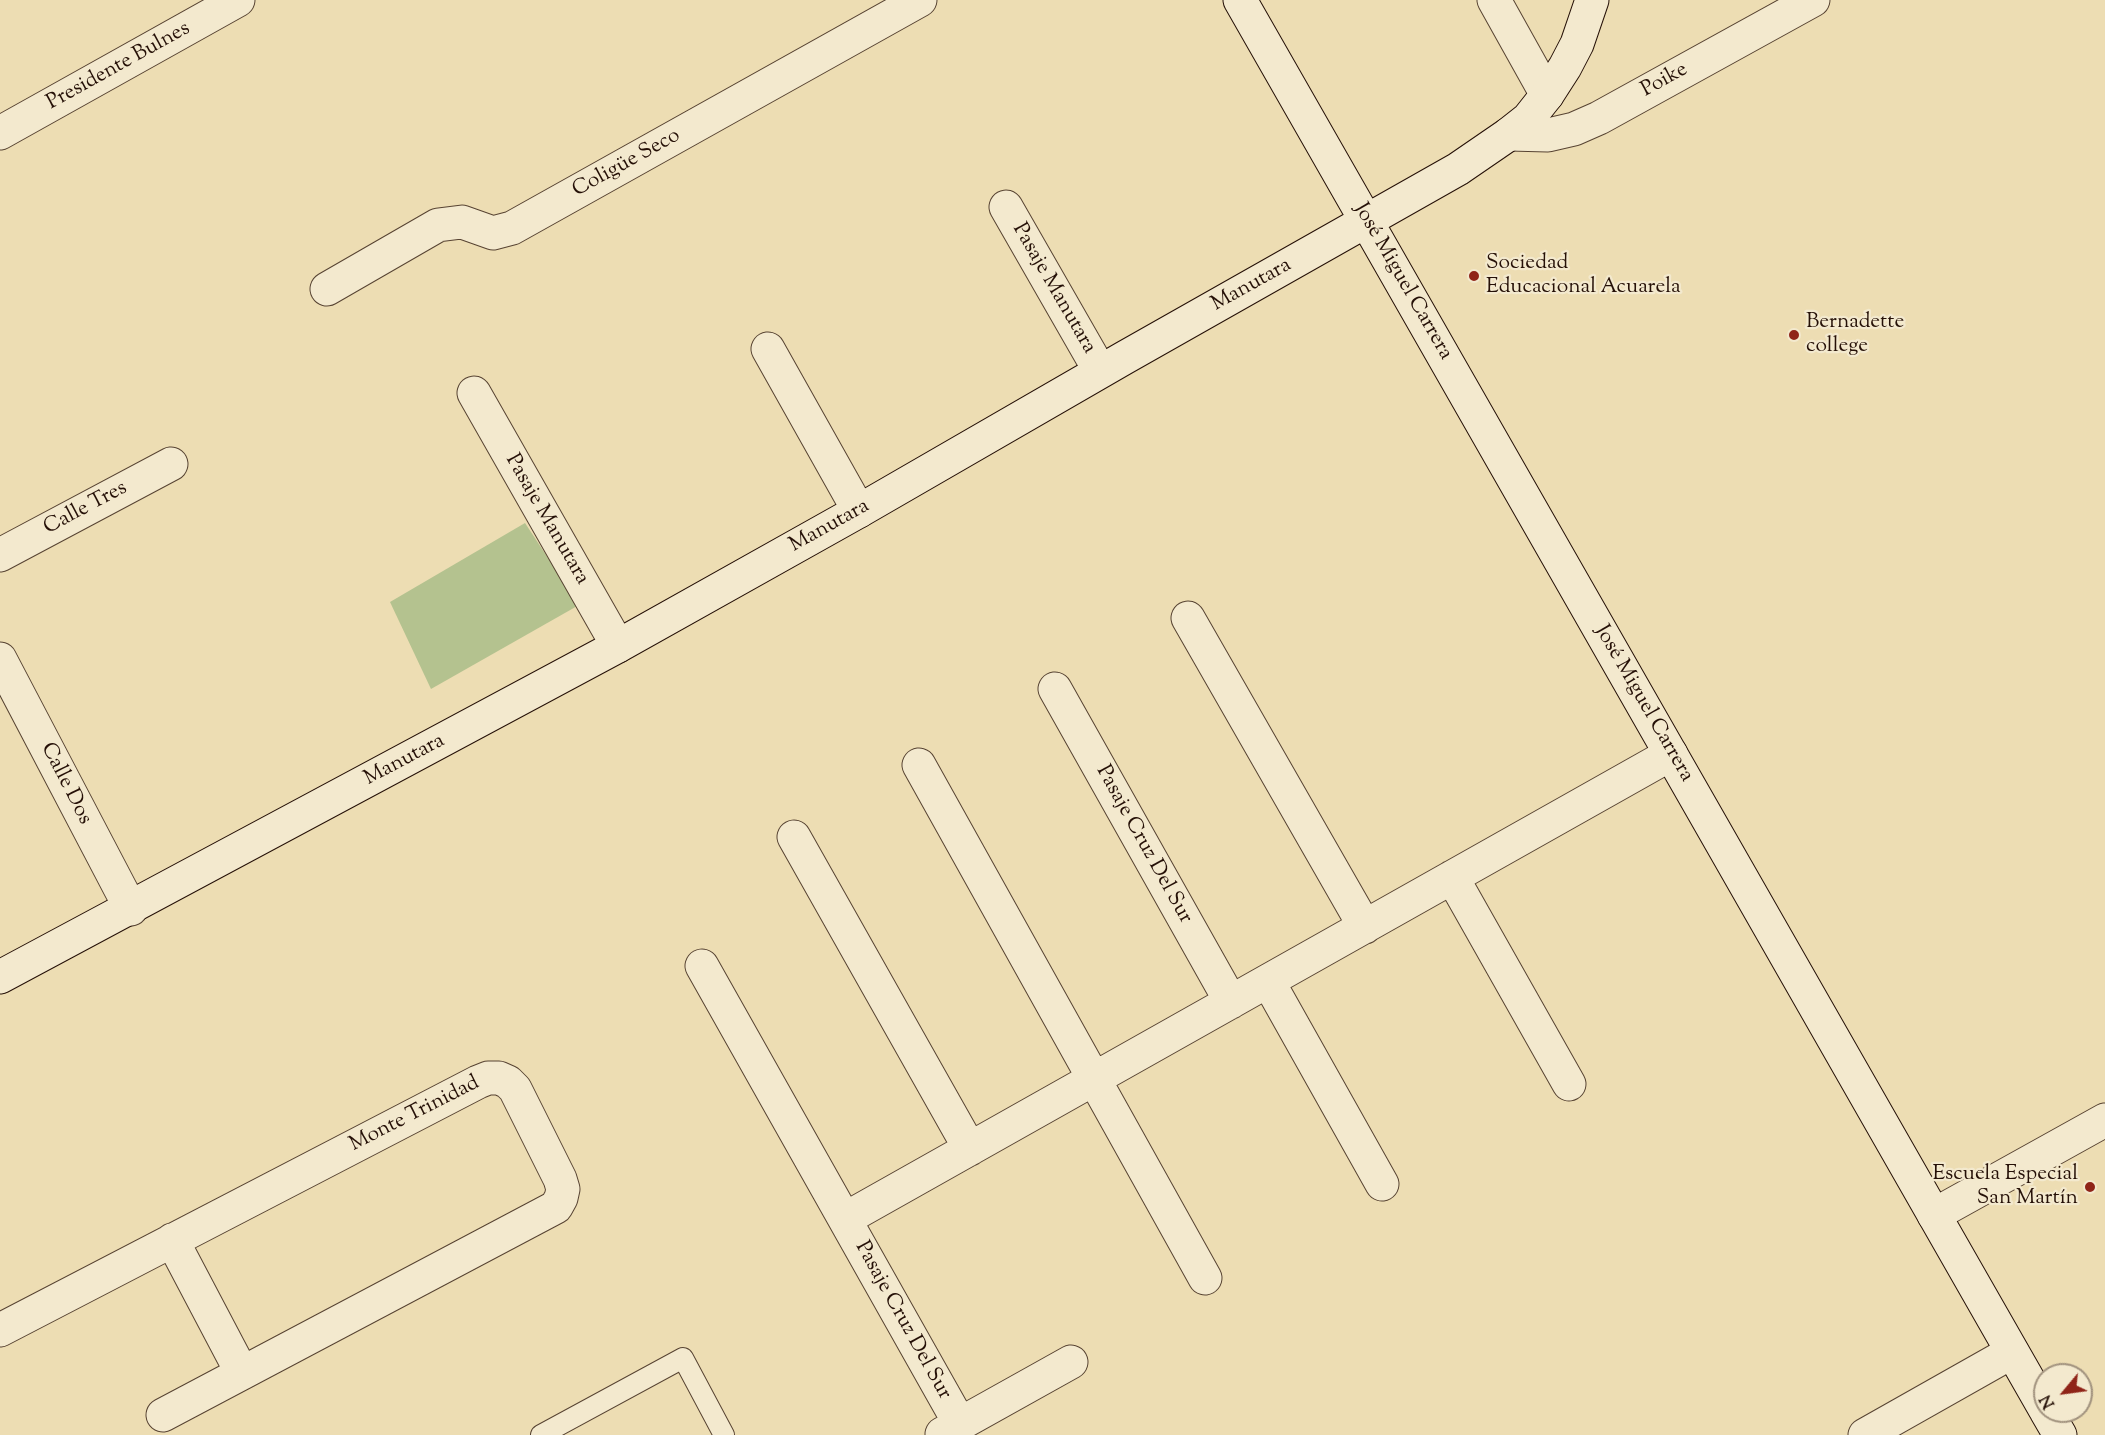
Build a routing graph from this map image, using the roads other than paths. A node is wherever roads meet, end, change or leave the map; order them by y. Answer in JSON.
{"nodes":[{"id":1,"x":238,"y":0,"type":"edge"},
{"id":2,"x":920,"y":0,"type":"edge"},
{"id":3,"x":1240,"y":0,"type":"edge"},
{"id":4,"x":1494,"y":0,"type":"edge"},
{"id":5,"x":1592,"y":0,"type":"edge"},
{"id":6,"x":1813,"y":0,"type":"edge"},
{"id":7,"x":1547,"y":95,"type":"junction"},
{"id":8,"x":0,"y":133,"type":"edge"},
{"id":9,"x":1509,"y":134,"type":"junction"},
{"id":10,"x":1006,"y":207,"type":"dead end"},
{"id":11,"x":1366,"y":222,"type":"junction"},
{"id":12,"x":327,"y":289,"type":"dead end"},
{"id":13,"x":768,"y":349,"type":"dead end"},
{"id":14,"x":1100,"y":372,"type":"junction"},
{"id":15,"x":474,"y":393,"type":"dead end"},
{"id":16,"x":171,"y":464,"type":"dead end"},
{"id":17,"x":859,"y":511,"type":"junction"},
{"id":18,"x":0,"y":555,"type":"edge"},
{"id":19,"x":1188,"y":618,"type":"dead end"},
{"id":20,"x":618,"y":646,"type":"junction"},
{"id":21,"x":0,"y":659,"type":"edge"},
{"id":22,"x":1055,"y":689,"type":"dead end"},
{"id":23,"x":1671,"y":754,"type":"junction"},
{"id":24,"x":919,"y":765,"type":"dead end"},
{"id":25,"x":794,"y":837,"type":"dead end"},
{"id":26,"x":1452,"y":877,"type":"junction"},
{"id":27,"x":130,"y":909,"type":"junction"},
{"id":28,"x":1365,"y":927,"type":"junction"},
{"id":29,"x":702,"y":966,"type":"dead end"},
{"id":30,"x":0,"y":978,"type":"edge"},
{"id":31,"x":1268,"y":981,"type":"junction"},
{"id":32,"x":1231,"y":1002,"type":"junction"},
{"id":33,"x":1094,"y":1079,"type":"junction"},
{"id":34,"x":1569,"y":1084,"type":"dead end"},
{"id":35,"x":2105,"y":1120,"type":"edge"},
{"id":36,"x":970,"y":1149,"type":"junction"},
{"id":37,"x":1382,"y":1184,"type":"dead end"},
{"id":38,"x":1934,"y":1215,"type":"junction"},
{"id":39,"x":844,"y":1219,"type":"junction"},
{"id":40,"x":172,"y":1240,"type":"junction"},
{"id":41,"x":1205,"y":1278,"type":"dead end"},
{"id":42,"x":0,"y":1330,"type":"edge"},
{"id":43,"x":2012,"y":1352,"type":"junction"},
{"id":44,"x":1071,"y":1362,"type":"dead end"},
{"id":45,"x":242,"y":1373,"type":"junction"},
{"id":46,"x":2033,"y":1388,"type":"edge"},
{"id":47,"x":163,"y":1415,"type":"dead end"},
{"id":48,"x":566,"y":1429,"type":"edge"},
{"id":49,"x":950,"y":1430,"type":"edge"},
{"id":50,"x":541,"y":1435,"type":"edge"},
{"id":51,"x":724,"y":1435,"type":"edge"},
{"id":52,"x":1865,"y":1435,"type":"edge"}],
"edges":[{"from":1,"to":8,"type":"street","name":"Presidente Bulnes"},
{"from":2,"to":12,"type":"street","name":"Coligüe Seco"},
{"from":3,"to":11,"type":"street","name":"José Miguel Carrera"},
{"from":4,"to":7,"type":"street"},
{"from":5,"to":7,"type":"street","name":"Manutara"},
{"from":6,"to":9,"type":"street","name":"Poike"},
{"from":7,"to":9,"type":"street","name":"Manutara"},
{"from":9,"to":11,"type":"street","name":"Manutara"},
{"from":10,"to":14,"type":"street","name":"Pasaje Manutara"},
{"from":11,"to":14,"type":"street","name":"Manutara"},
{"from":11,"to":23,"type":"street","name":"José Miguel Carrera"},
{"from":13,"to":17,"type":"street"},
{"from":14,"to":17,"type":"street","name":"Manutara"},
{"from":15,"to":20,"type":"street","name":"Pasaje Manutara"},
{"from":16,"to":18,"type":"street","name":"Calle Tres"},
{"from":17,"to":20,"type":"street","name":"Manutara"},
{"from":19,"to":28,"type":"street"},
{"from":20,"to":27,"type":"street","name":"Manutara"},
{"from":21,"to":27,"type":"street","name":"Calle Dos"},
{"from":22,"to":32,"type":"street","name":"Pasaje Cruz Del Sur"},
{"from":23,"to":26,"type":"street","name":"Pasaje Cruz Del Sur"},
{"from":23,"to":38,"type":"street","name":"José Miguel Carrera"},
{"from":24,"to":33,"type":"street"},
{"from":25,"to":36,"type":"street"},
{"from":26,"to":28,"type":"street","name":"Pasaje Cruz Del Sur"},
{"from":26,"to":34,"type":"street"},
{"from":27,"to":30,"type":"street","name":"Manutara"},
{"from":28,"to":31,"type":"street","name":"Pasaje Cruz Del Sur"},
{"from":29,"to":39,"type":"street","name":"Pasaje Cruz Del Sur"},
{"from":31,"to":32,"type":"street","name":"Pasaje Cruz Del Sur"},
{"from":31,"to":37,"type":"street"},
{"from":32,"to":33,"type":"street","name":"Pasaje Cruz Del Sur"},
{"from":33,"to":36,"type":"street","name":"Pasaje Cruz Del Sur"},
{"from":33,"to":41,"type":"street"},
{"from":35,"to":38,"type":"street"},
{"from":36,"to":39,"type":"street","name":"Pasaje Cruz Del Sur"},
{"from":38,"to":43,"type":"street","name":"José Miguel Carrera"},
{"from":39,"to":49,"type":"street","name":"Pasaje Cruz Del Sur"},
{"from":40,"to":42,"type":"street","name":"Monte Trinidad"},
{"from":40,"to":45,"type":"street"},
{"from":40,"to":45,"type":"street","name":"Monte Trinidad"},
{"from":43,"to":46,"type":"street","name":"José Miguel Carrera"},
{"from":43,"to":52,"type":"street"},
{"from":44,"to":49,"type":"street","name":"Pasaje Cruz Del Sur"},
{"from":45,"to":47,"type":"street","name":"Monte Trinidad"},
{"from":48,"to":50,"type":"lane"},
{"from":48,"to":51,"type":"lane"}]}
